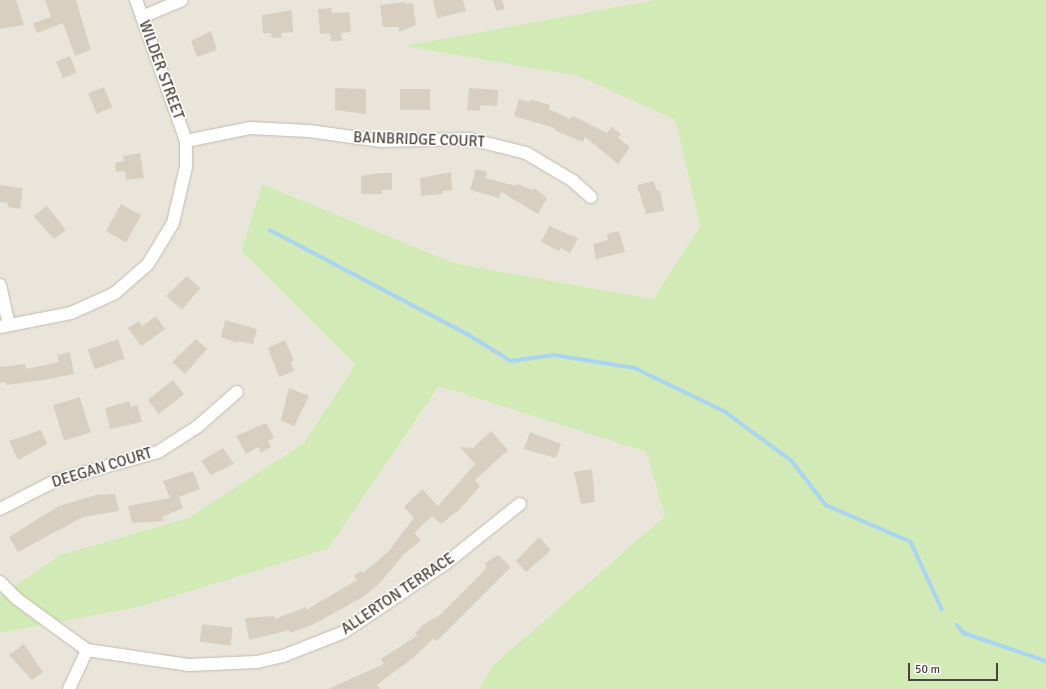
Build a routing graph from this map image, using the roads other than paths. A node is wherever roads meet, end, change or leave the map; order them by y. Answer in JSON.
{"nodes":[{"id":1,"x":136,"y":0,"type":"edge"},
{"id":2,"x":182,"y":0,"type":"edge"},
{"id":3,"x":142,"y":17,"type":"junction"},
{"id":4,"x":186,"y":141,"type":"junction"},
{"id":5,"x":591,"y":197,"type":"dead end"},
{"id":6,"x":0,"y":285,"type":"edge"},
{"id":7,"x":4,"y":326,"type":"edge"},
{"id":8,"x":237,"y":392,"type":"dead end"},
{"id":9,"x":520,"y":504,"type":"dead end"},
{"id":10,"x":0,"y":509,"type":"edge"},
{"id":11,"x":0,"y":582,"type":"edge"},
{"id":12,"x":87,"y":650,"type":"junction"},
{"id":13,"x":69,"y":689,"type":"edge"}],
"edges":[{"from":1,"to":3,"type":"street","name":"WILDER STREET"},
{"from":2,"to":3,"type":"street"},
{"from":3,"to":4,"type":"street","name":"WILDER STREET"},
{"from":4,"to":5,"type":"street","name":"BAINBRIDGE COURT"},
{"from":4,"to":7,"type":"street","name":"WILDER STREET"},
{"from":6,"to":7,"type":"street"},
{"from":8,"to":10,"type":"street","name":"DEEGAN COURT"},
{"from":9,"to":12,"type":"street","name":"ALLERTON TERRACE"},
{"from":11,"to":12,"type":"street","name":"ALLERTON TERRACE"},
{"from":12,"to":13,"type":"street"}]}
